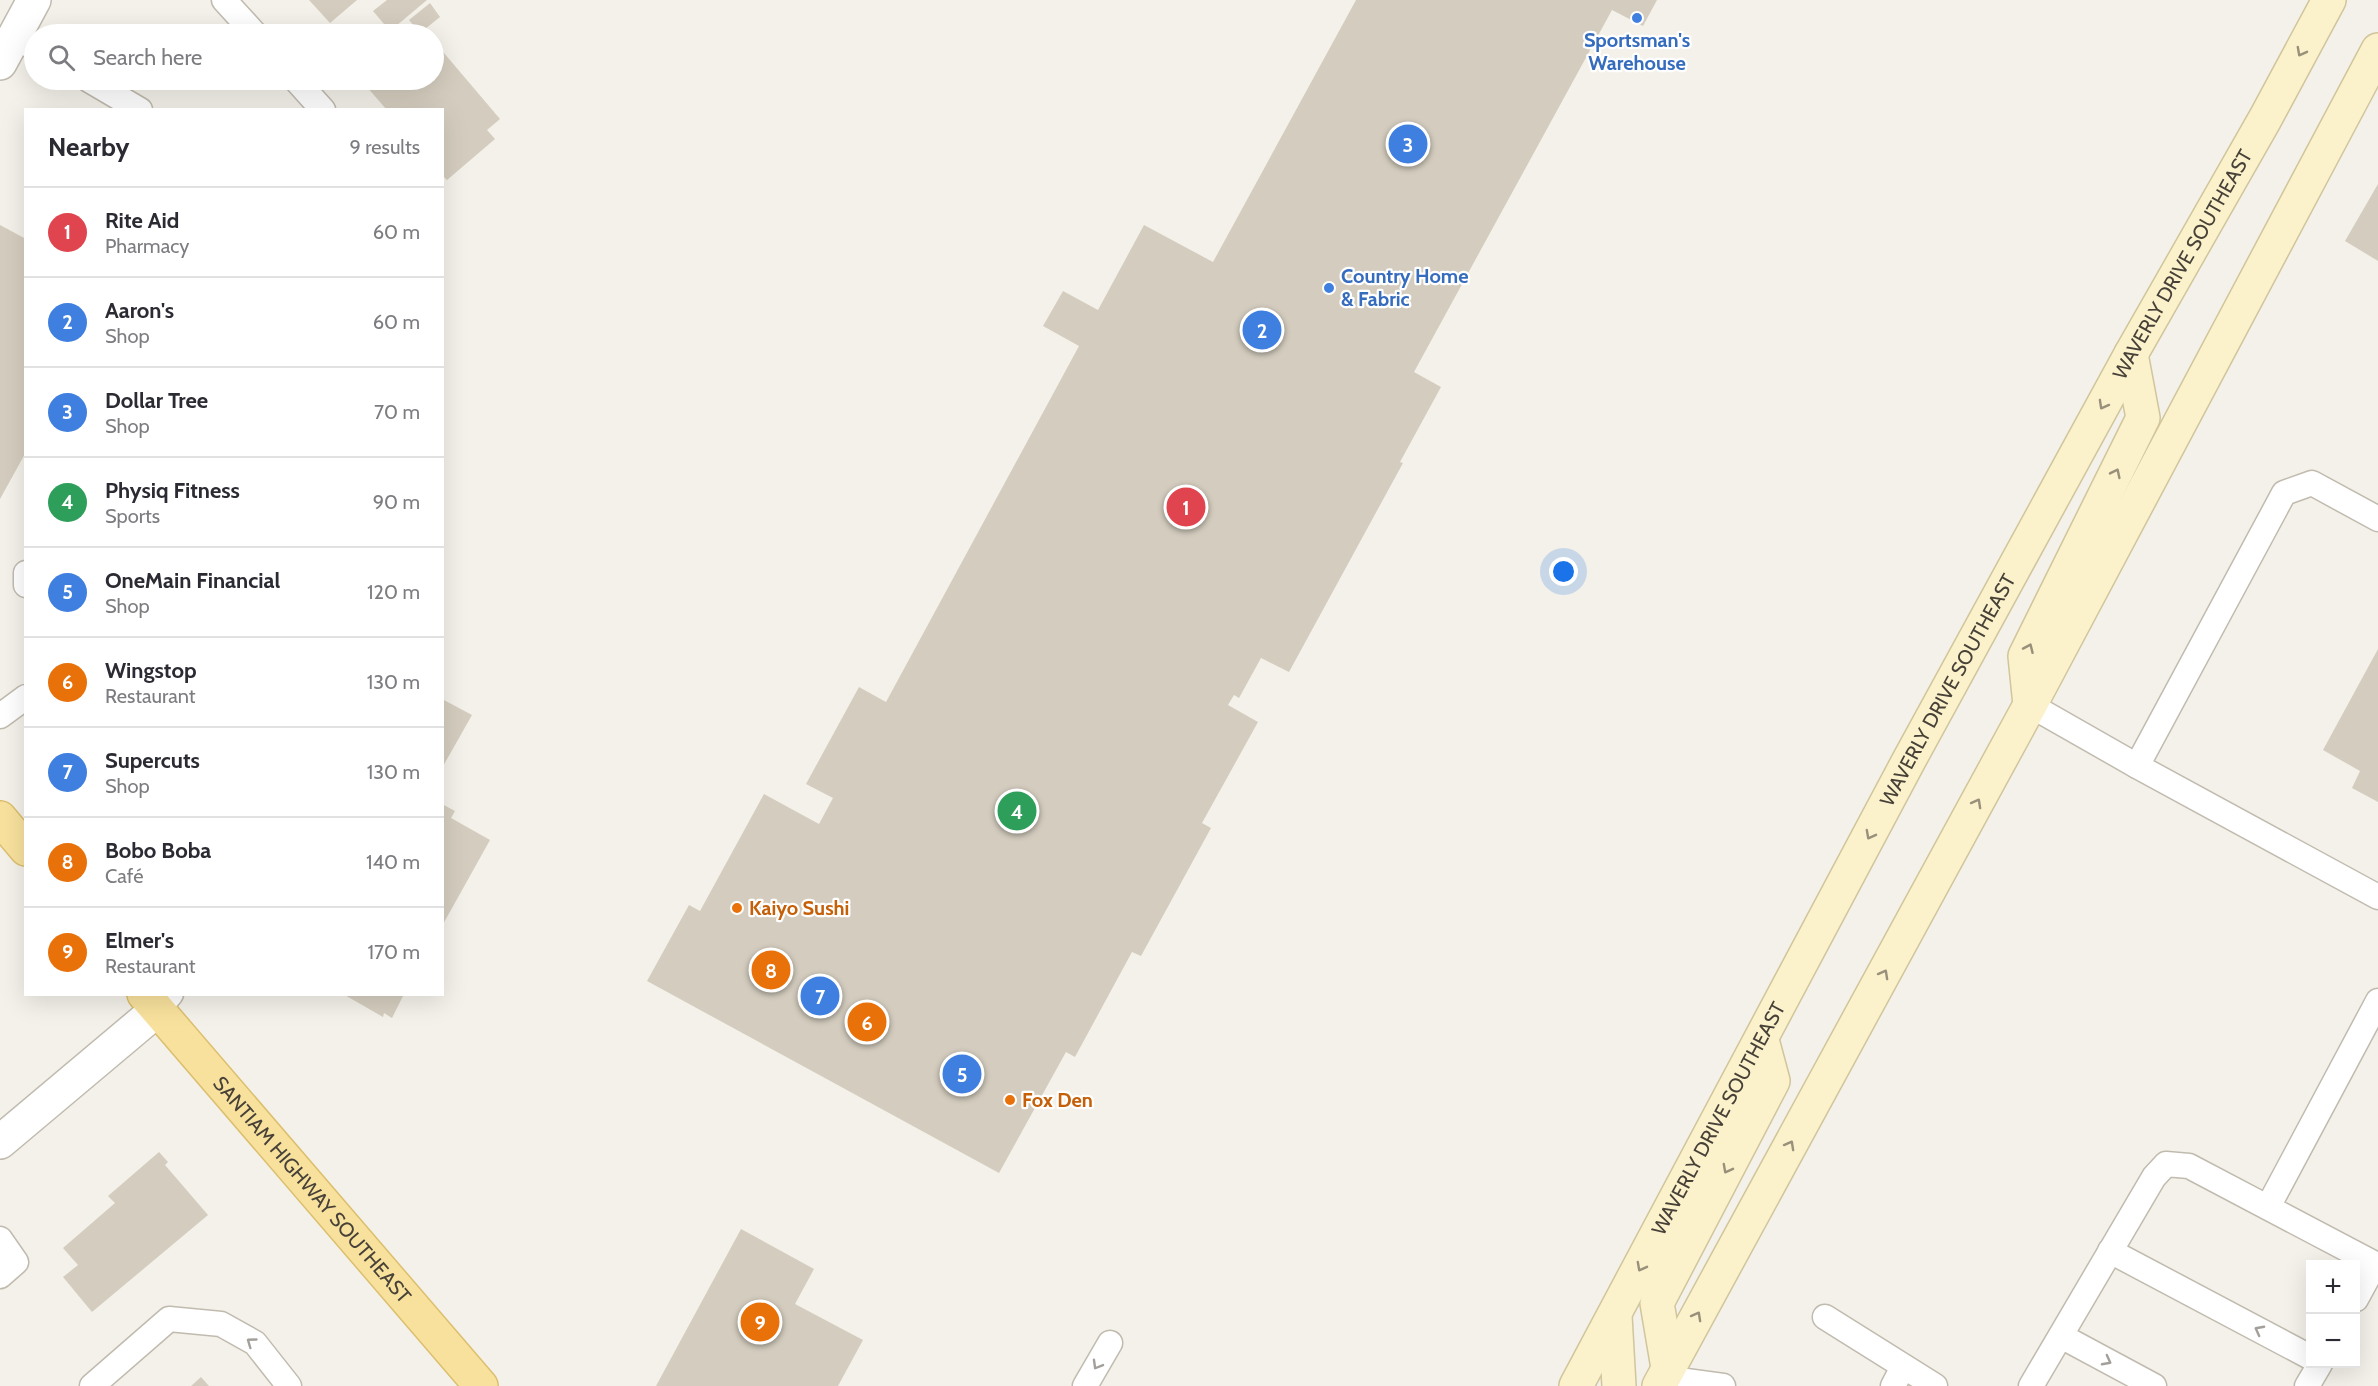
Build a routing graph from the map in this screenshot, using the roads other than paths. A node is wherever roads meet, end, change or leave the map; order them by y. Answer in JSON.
{"nodes":[{"id":1,"x":34,"y":0,"type":"edge"},
{"id":2,"x":224,"y":0,"type":"edge"},
{"id":3,"x":2329,"y":0,"type":"edge"},
{"id":4,"x":25,"y":24,"type":"edge"},
{"id":5,"x":246,"y":24,"type":"edge"},
{"id":6,"x":24,"y":27,"type":"edge"},
{"id":7,"x":16,"y":49,"type":"edge"},
{"id":8,"x":2378,"y":50,"type":"edge"},
{"id":9,"x":106,"y":90,"type":"edge"},
{"id":10,"x":305,"y":90,"type":"edge"},
{"id":11,"x":137,"y":108,"type":"edge"},
{"id":12,"x":321,"y":108,"type":"edge"},
{"id":13,"x":2131,"y":354,"type":"junction"},
{"id":14,"x":2378,"y":519,"type":"edge"},
{"id":15,"x":24,"y":698,"type":"edge"},
{"id":16,"x":2030,"y":705,"type":"junction"},
{"id":17,"x":0,"y":716,"type":"edge"},
{"id":18,"x":2137,"y":766,"type":"junction"},
{"id":19,"x":0,"y":818,"type":"edge"},
{"id":20,"x":24,"y":847,"type":"edge"},
{"id":21,"x":2378,"y":897,"type":"edge"},
{"id":22,"x":158,"y":1000,"type":"edge"},
{"id":23,"x":2378,"y":1001,"type":"edge"},
{"id":24,"x":1761,"y":1040,"type":"junction"},
{"id":25,"x":0,"y":1142,"type":"edge"},
{"id":26,"x":2268,"y":1207,"type":"junction"},
{"id":27,"x":0,"y":1239,"type":"edge"},
{"id":28,"x":2110,"y":1251,"type":"junction"},
{"id":29,"x":2376,"y":1265,"type":"edge"},
{"id":30,"x":0,"y":1276,"type":"edge"},
{"id":31,"x":2360,"y":1291,"type":"edge"},
{"id":32,"x":1615,"y":1316,"type":"junction"},
{"id":33,"x":1825,"y":1317,"type":"dead end"},
{"id":34,"x":2061,"y":1336,"type":"junction"},
{"id":35,"x":1110,"y":1343,"type":"dead end"},
{"id":36,"x":2306,"y":1355,"type":"edge"},
{"id":37,"x":2318,"y":1368,"type":"edge"},
{"id":38,"x":1898,"y":1377,"type":"edge"},
{"id":39,"x":1676,"y":1380,"type":"edge"},
{"id":40,"x":92,"y":1386,"type":"edge"},
{"id":41,"x":289,"y":1386,"type":"edge"},
{"id":42,"x":481,"y":1386,"type":"edge"},
{"id":43,"x":1085,"y":1386,"type":"edge"},
{"id":44,"x":1576,"y":1386,"type":"edge"},
{"id":45,"x":1619,"y":1386,"type":"edge"},
{"id":46,"x":1724,"y":1386,"type":"edge"},
{"id":47,"x":1935,"y":1386,"type":"edge"},
{"id":48,"x":2031,"y":1386,"type":"edge"},
{"id":49,"x":2154,"y":1386,"type":"edge"},
{"id":50,"x":2307,"y":1386,"type":"edge"}],
"edges":[{"from":1,"to":4,"type":"street"},
{"from":2,"to":5,"type":"lane"},
{"from":3,"to":13,"type":"main road","name":"WAVERLY DRIVE SOUTHEAST","one_way":true},
{"from":6,"to":7,"type":"street"},
{"from":8,"to":16,"type":"main road"},
{"from":9,"to":11,"type":"lane"},
{"from":10,"to":12,"type":"lane"},
{"from":16,"to":13,"type":"main road","one_way":true},
{"from":13,"to":24,"type":"main road","name":"WAVERLY DRIVE SOUTHEAST","one_way":true},
{"from":14,"to":18,"type":"lane"},
{"from":15,"to":17,"type":"lane"},
{"from":16,"to":18,"type":"lane"},
{"from":39,"to":16,"type":"main road","one_way":true},
{"from":18,"to":21,"type":"lane"},
{"from":19,"to":20,"type":"main road"},
{"from":22,"to":25,"type":"street"},
{"from":22,"to":42,"type":"main road","name":"SANTIAM HIGHWAY SOUTHEAST"},
{"from":23,"to":26,"type":"lane"},
{"from":24,"to":32,"type":"main road","name":"WAVERLY DRIVE SOUTHEAST","one_way":true},
{"from":24,"to":39,"type":"main road","one_way":true},
{"from":26,"to":28,"type":"lane"},
{"from":26,"to":29,"type":"lane"},
{"from":27,"to":30,"type":"lane"},
{"from":28,"to":34,"type":"lane"},
{"from":36,"to":28,"type":"lane","one_way":true},
{"from":29,"to":31,"type":"lane"},
{"from":32,"to":44,"type":"main road","name":"WAVERLY DRIVE SOUTHEAST"},
{"from":32,"to":45,"type":"main road"},
{"from":33,"to":38,"type":"lane"},
{"from":34,"to":48,"type":"lane"},
{"from":34,"to":49,"type":"lane","one_way":true},
{"from":35,"to":43,"type":"lane","one_way":true},
{"from":37,"to":50,"type":"lane"},
{"from":38,"to":47,"type":"lane"},
{"from":39,"to":46,"type":"lane"},
{"from":41,"to":40,"type":"lane","one_way":true}]}
